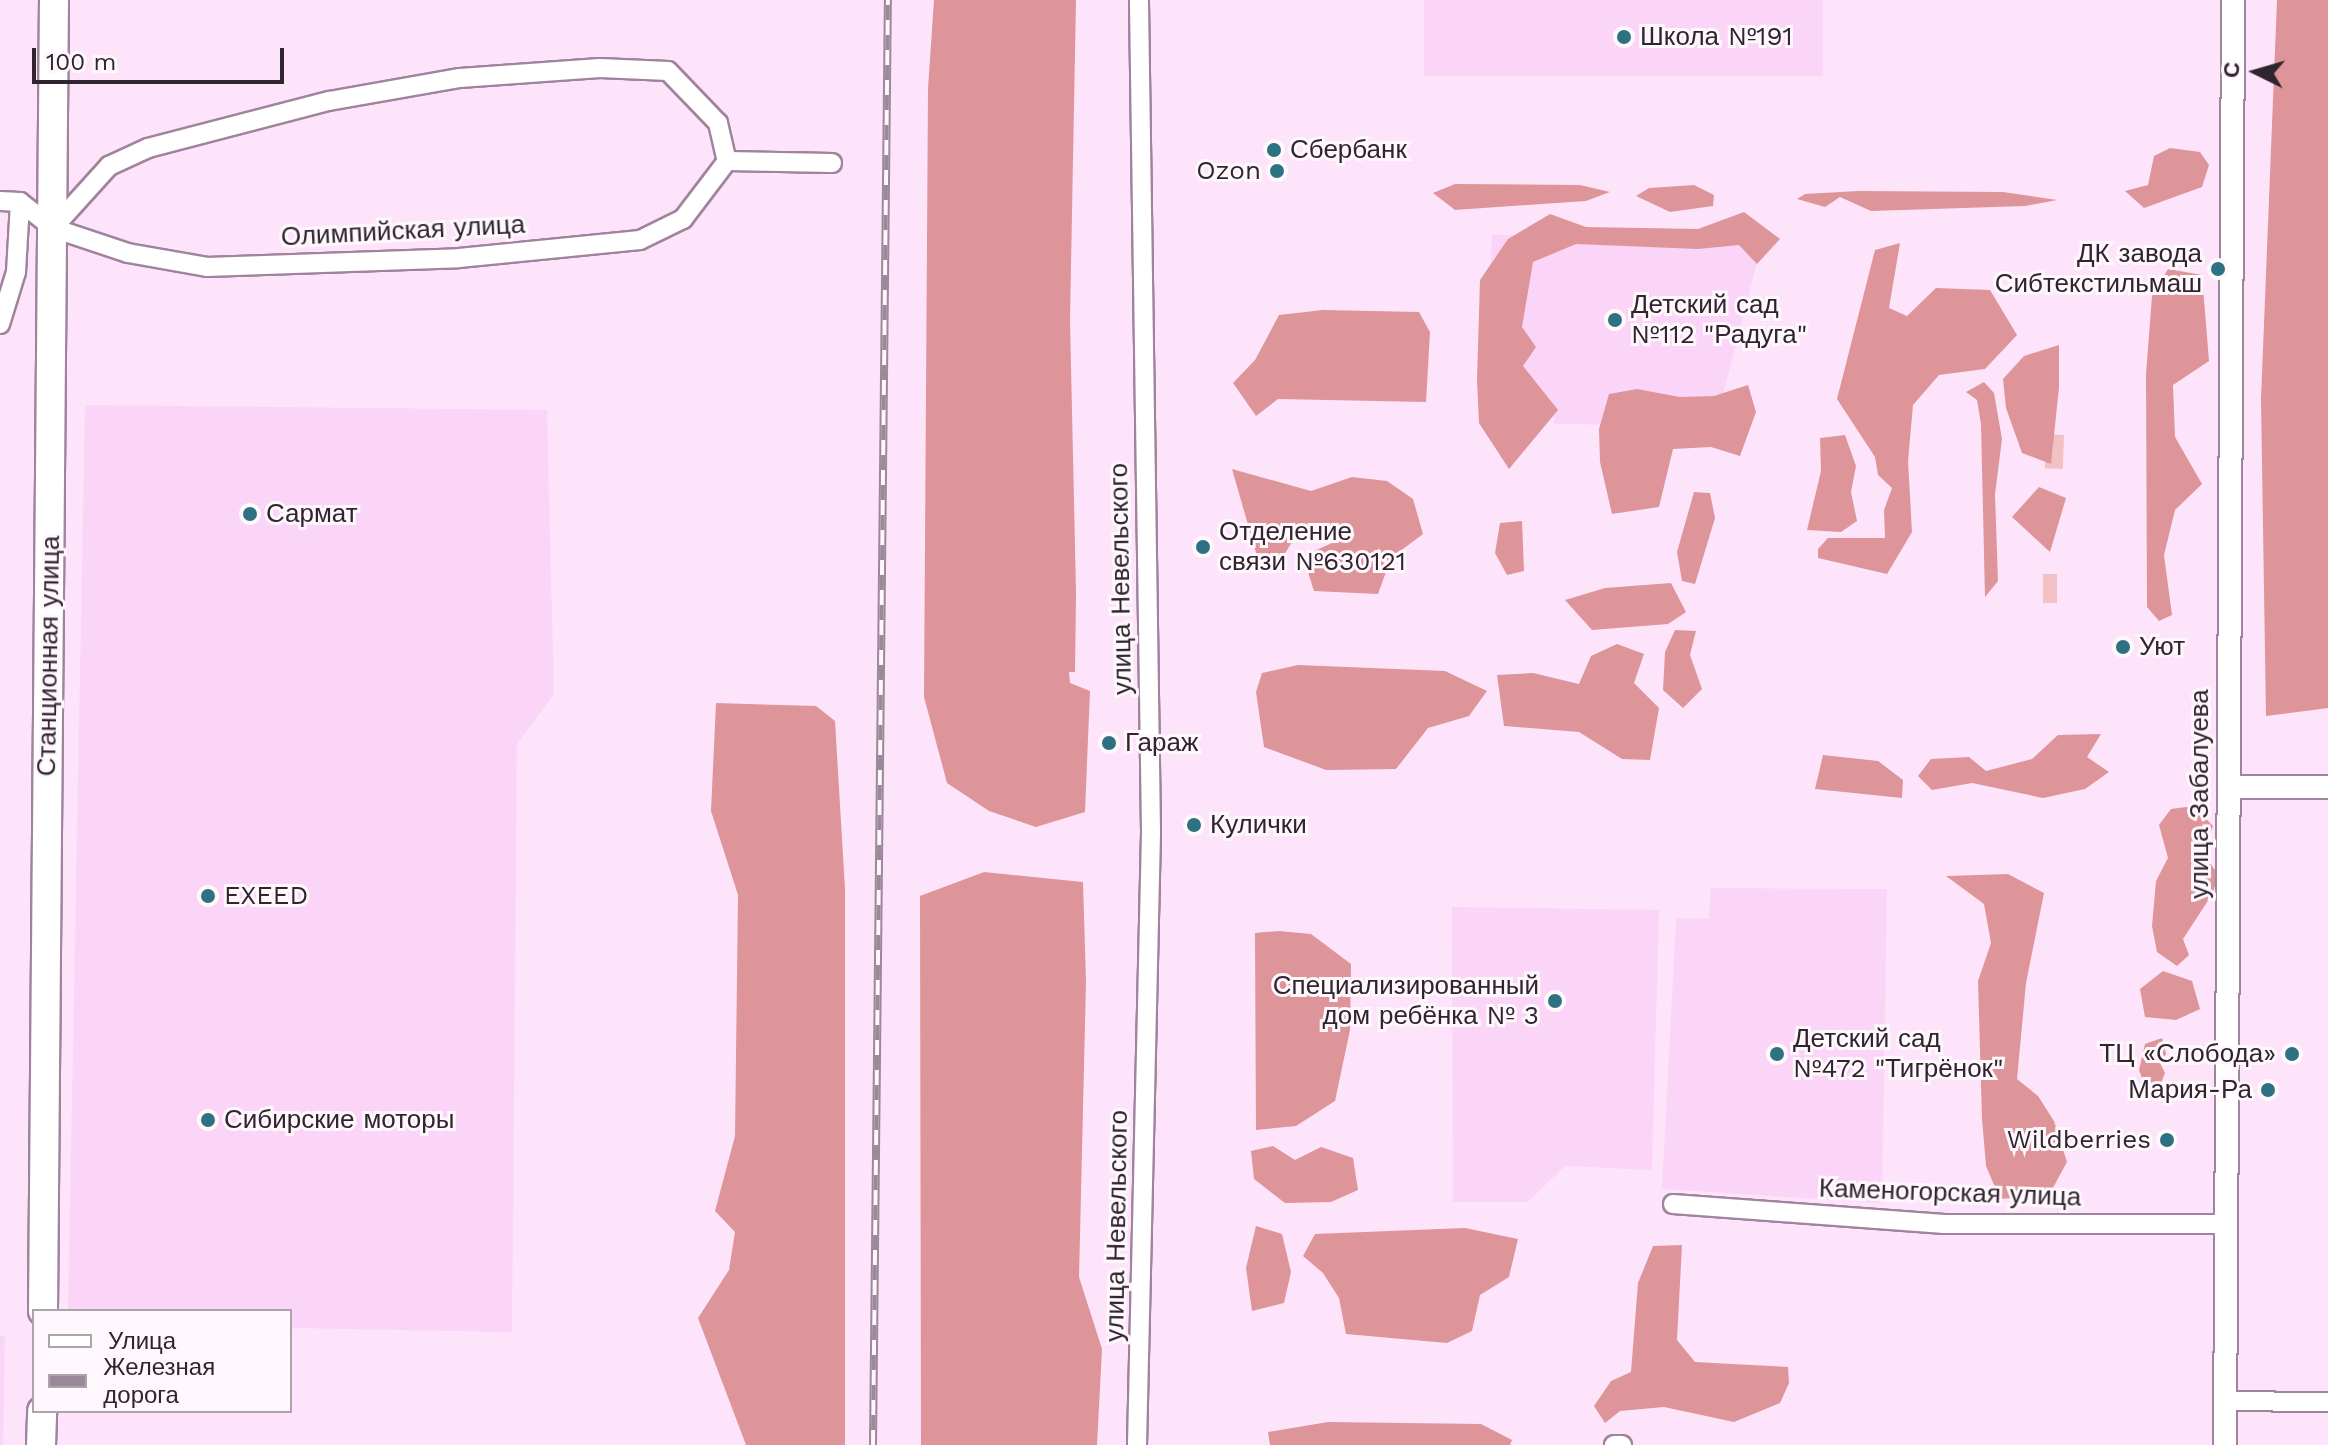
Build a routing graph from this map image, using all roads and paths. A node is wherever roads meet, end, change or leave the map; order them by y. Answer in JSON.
{"nodes":[{"id":1,"x":54,"y":0,"type":"edge"},
{"id":2,"x":1139,"y":0,"type":"edge"},
{"id":3,"x":2233,"y":0,"type":"edge"},
{"id":4,"x":727,"y":161,"type":"junction"},
{"id":5,"x":832,"y":163,"type":"dead end"},
{"id":6,"x":0,"y":201,"type":"edge"},
{"id":7,"x":20,"y":202,"type":"junction"},
{"id":8,"x":53,"y":228,"type":"junction"},
{"id":9,"x":0,"y":324,"type":"edge"},
{"id":10,"x":2229,"y":787,"type":"junction"},
{"id":11,"x":2328,"y":787,"type":"edge"},
{"id":12,"x":1673,"y":1204,"type":"dead end"},
{"id":13,"x":2226,"y":1224,"type":"junction"},
{"id":14,"x":43,"y":1309,"type":"edge"},
{"id":15,"x":2225,"y":1401,"type":"junction"},
{"id":16,"x":2328,"y":1402,"type":"edge"},
{"id":17,"x":42,"y":1413,"type":"edge"},
{"id":18,"x":41,"y":1445,"type":"edge"},
{"id":19,"x":1137,"y":1445,"type":"edge"},
{"id":20,"x":1614,"y":1445,"type":"edge"},
{"id":21,"x":1622,"y":1445,"type":"edge"},
{"id":22,"x":2225,"y":1445,"type":"edge"}],
"edges":[{"from":1,"to":8,"type":"main road","name":"Станционная улица"},
{"from":2,"to":19,"type":"street","name":"улица Невельского"},
{"from":3,"to":10,"type":"street","name":"улица Забалуева"},
{"from":4,"to":5,"type":"street"},
{"from":4,"to":8,"type":"street","name":"Олимпийская улица"},
{"from":4,"to":8,"type":"street"},
{"from":6,"to":7,"type":"street"},
{"from":7,"to":8,"type":"street","name":"Олимпийская улица"},
{"from":7,"to":9,"type":"street"},
{"from":8,"to":14,"type":"main road","name":"Станционная улица"},
{"from":10,"to":11,"type":"street"},
{"from":10,"to":13,"type":"street","name":"улица Забалуева"},
{"from":12,"to":13,"type":"street","name":"Каменогорская улица"},
{"from":13,"to":15,"type":"street","name":"улица Забалуева"},
{"from":15,"to":16,"type":"street"},
{"from":15,"to":22,"type":"street","name":"улица Забалуева"},
{"from":17,"to":18,"type":"main road"},
{"from":20,"to":21,"type":"street"}]}
